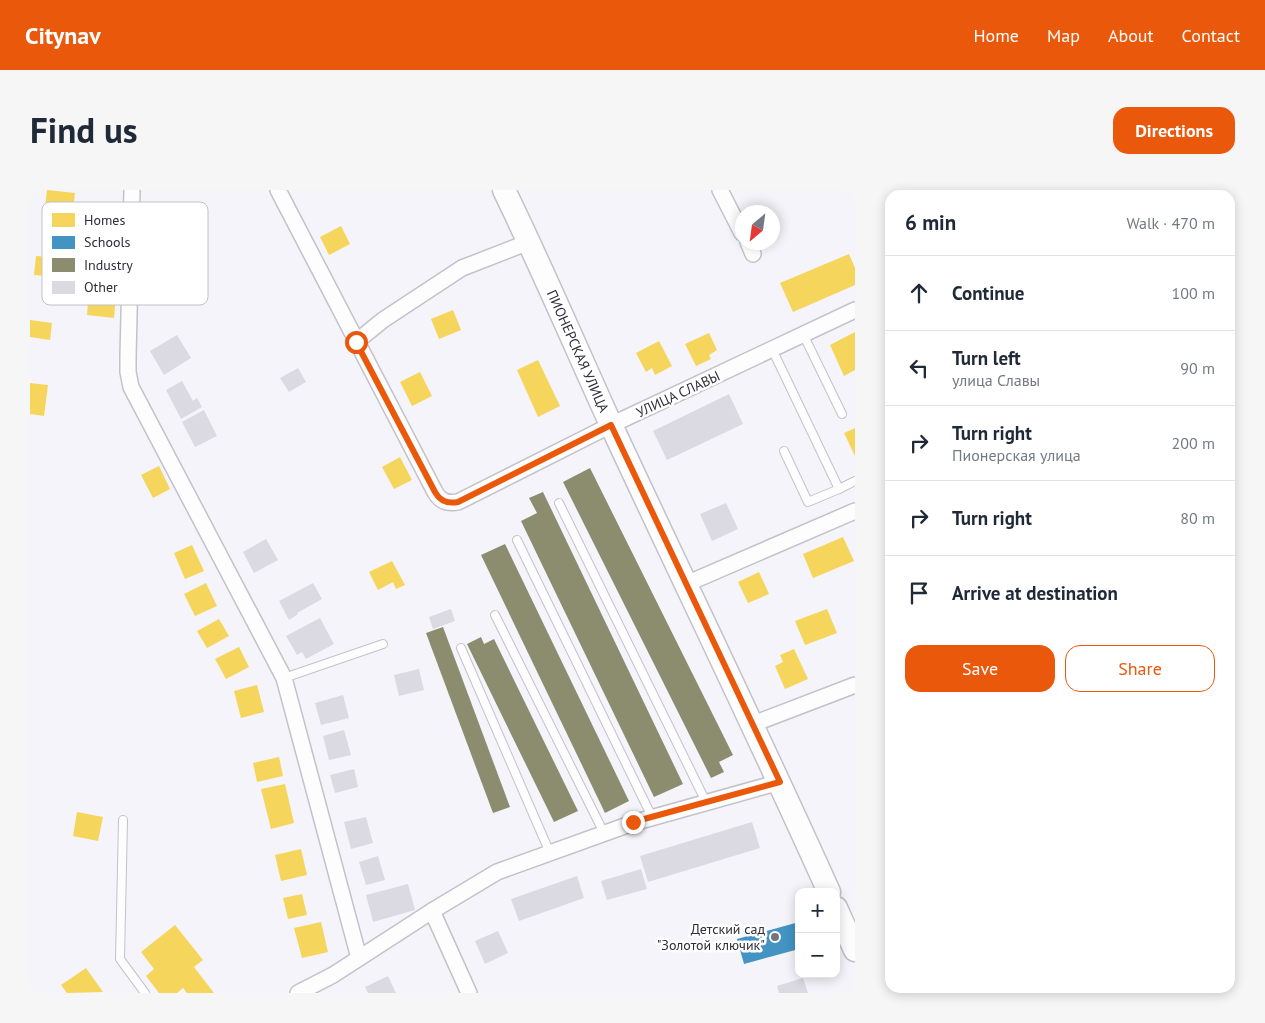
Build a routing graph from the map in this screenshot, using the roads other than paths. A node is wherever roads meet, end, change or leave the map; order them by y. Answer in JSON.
{"nodes":[{"id":1,"x":278,"y":190,"type":"edge"},
{"id":2,"x":504,"y":190,"type":"edge"},
{"id":3,"x":720,"y":190,"type":"edge"},
{"id":4,"x":735,"y":219,"type":"edge"},
{"id":5,"x":529,"y":242,"type":"junction"},
{"id":6,"x":129,"y":305,"type":"edge"},
{"id":7,"x":855,"y":310,"type":"edge"},
{"id":8,"x":802,"y":334,"type":"junction"},
{"id":9,"x":356,"y":342,"type":"junction"},
{"id":10,"x":772,"y":349,"type":"junction"},
{"id":11,"x":842,"y":414,"type":"dead end"},
{"id":12,"x":611,"y":425,"type":"junction"},
{"id":13,"x":784,"y":451,"type":"dead end"},
{"id":14,"x":855,"y":481,"type":"edge"},
{"id":15,"x":838,"y":489,"type":"junction"},
{"id":16,"x":560,"y":502,"type":"dead end"},
{"id":17,"x":855,"y":510,"type":"edge"},
{"id":18,"x":517,"y":540,"type":"dead end"},
{"id":19,"x":686,"y":584,"type":"junction"},
{"id":20,"x":495,"y":614,"type":"dead end"},
{"id":21,"x":383,"y":644,"type":"dead end"},
{"id":22,"x":461,"y":648,"type":"dead end"},
{"id":23,"x":284,"y":678,"type":"junction"},
{"id":24,"x":855,"y":685,"type":"edge"},
{"id":25,"x":753,"y":724,"type":"junction"},
{"id":26,"x":780,"y":782,"type":"junction"},
{"id":27,"x":706,"y":802,"type":"junction"},
{"id":28,"x":652,"y":818,"type":"junction"},
{"id":29,"x":123,"y":820,"type":"dead end"},
{"id":30,"x":604,"y":833,"type":"junction"},
{"id":31,"x":550,"y":853,"type":"junction"},
{"id":32,"x":827,"y":888,"type":"edge"},
{"id":33,"x":432,"y":911,"type":"junction"},
{"id":34,"x":840,"y":917,"type":"edge"},
{"id":35,"x":855,"y":950,"type":"edge"},
{"id":36,"x":359,"y":958,"type":"junction"},
{"id":37,"x":145,"y":993,"type":"edge"},
{"id":38,"x":298,"y":993,"type":"edge"},
{"id":39,"x":469,"y":993,"type":"edge"}],
"edges":[{"from":1,"to":9,"type":"street"},
{"from":2,"to":5,"type":"street","name":"ПИОНЕРСКАЯ УЛИЦА"},
{"from":3,"to":4,"type":"street"},
{"from":5,"to":9,"type":"street"},
{"from":5,"to":12,"type":"street","name":"ПИОНЕРСКАЯ УЛИЦА"},
{"from":6,"to":23,"type":"street"},
{"from":7,"to":8,"type":"street","name":"УЛИЦА СЛАВЫ"},
{"from":8,"to":10,"type":"street","name":"УЛИЦА СЛАВЫ"},
{"from":8,"to":11,"type":"lane"},
{"from":9,"to":12,"type":"street","name":"УЛИЦА СЛАВЫ"},
{"from":10,"to":12,"type":"street","name":"УЛИЦА СЛАВЫ"},
{"from":10,"to":15,"type":"lane"},
{"from":12,"to":19,"type":"street","name":"ПИОНЕРСКАЯ УЛИЦА"},
{"from":13,"to":15,"type":"lane"},
{"from":14,"to":15,"type":"lane"},
{"from":16,"to":27,"type":"lane"},
{"from":17,"to":19,"type":"street"},
{"from":18,"to":28,"type":"lane"},
{"from":19,"to":25,"type":"street","name":"ПИОНЕРСКАЯ УЛИЦА"},
{"from":20,"to":30,"type":"lane"},
{"from":21,"to":23,"type":"lane"},
{"from":22,"to":31,"type":"lane"},
{"from":23,"to":36,"type":"street"},
{"from":24,"to":25,"type":"street"},
{"from":25,"to":26,"type":"street","name":"ПИОНЕРСКАЯ УЛИЦА"},
{"from":26,"to":27,"type":"street"},
{"from":26,"to":32,"type":"street","name":"ПИОНЕРСКАЯ УЛИЦА"},
{"from":27,"to":28,"type":"street"},
{"from":28,"to":30,"type":"street"},
{"from":29,"to":37,"type":"lane"},
{"from":30,"to":31,"type":"street"},
{"from":31,"to":33,"type":"street"},
{"from":33,"to":36,"type":"street"},
{"from":33,"to":39,"type":"street"},
{"from":34,"to":35,"type":"street"},
{"from":36,"to":38,"type":"street"}]}
